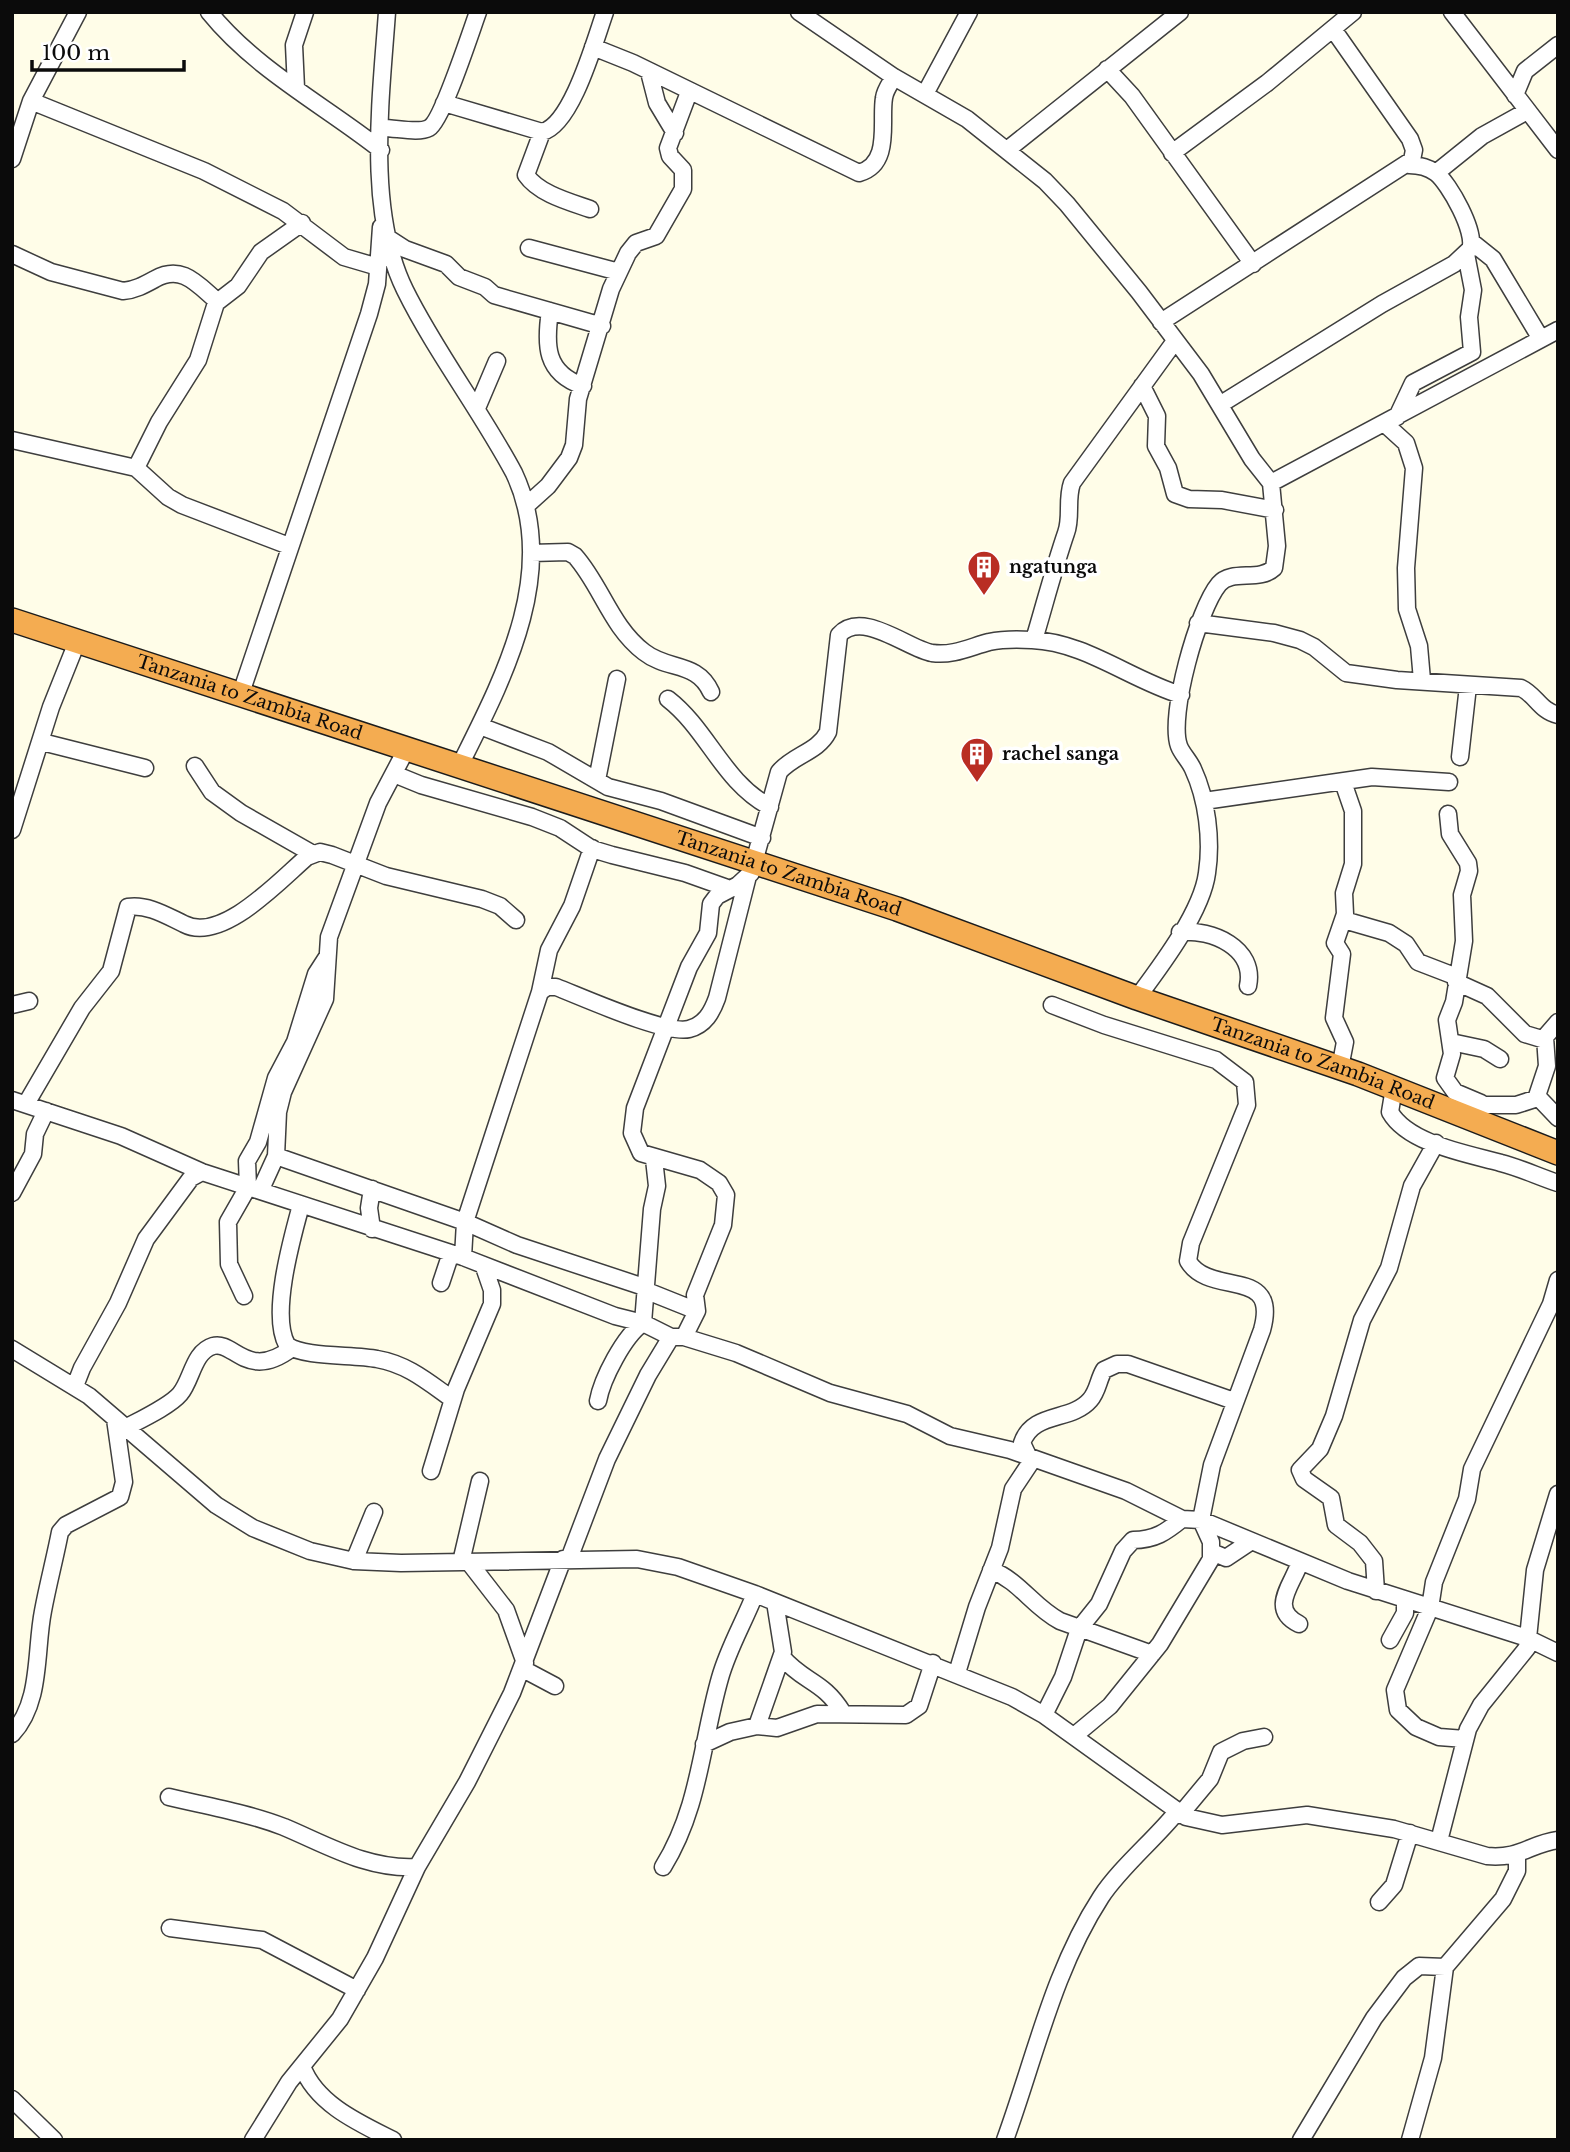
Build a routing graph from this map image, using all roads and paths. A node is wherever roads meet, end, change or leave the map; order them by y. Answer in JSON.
{"nodes":[{"id":1,"x":78,"y":12,"type":"edge"},
{"id":2,"x":209,"y":12,"type":"edge"},
{"id":3,"x":305,"y":12,"type":"edge"},
{"id":4,"x":387,"y":12,"type":"edge"},
{"id":5,"x":478,"y":12,"type":"edge"},
{"id":6,"x":605,"y":12,"type":"edge"},
{"id":7,"x":799,"y":12,"type":"edge"},
{"id":8,"x":969,"y":12,"type":"edge"},
{"id":9,"x":1353,"y":12,"type":"edge"},
{"id":10,"x":1452,"y":12,"type":"edge"},
{"id":11,"x":1173,"y":14,"type":"edge"},
{"id":12,"x":1333,"y":29,"type":"junction"},
{"id":13,"x":1558,"y":45,"type":"edge"},
{"id":14,"x":593,"y":47,"type":"junction"},
{"id":15,"x":1107,"y":69,"type":"junction"},
{"id":16,"x":649,"y":72,"type":"junction"},
{"id":17,"x":894,"y":77,"type":"junction"},
{"id":18,"x":296,"y":88,"type":"junction"},
{"id":19,"x":690,"y":92,"type":"junction"},
{"id":20,"x":925,"y":94,"type":"junction"},
{"id":21,"x":1515,"y":95,"type":"junction"},
{"id":22,"x":31,"y":101,"type":"junction"},
{"id":23,"x":444,"y":103,"type":"junction"},
{"id":24,"x":1527,"y":111,"type":"junction"},
{"id":25,"x":380,"y":128,"type":"junction"},
{"id":26,"x":542,"y":132,"type":"junction"},
{"id":27,"x":675,"y":133,"type":"junction"},
{"id":28,"x":381,"y":150,"type":"junction"},
{"id":29,"x":1007,"y":150,"type":"junction"},
{"id":30,"x":1558,"y":150,"type":"edge"},
{"id":31,"x":1172,"y":153,"type":"junction"},
{"id":32,"x":12,"y":159,"type":"edge"},
{"id":33,"x":1409,"y":165,"type":"junction"},
{"id":34,"x":1436,"y":173,"type":"junction"},
{"id":35,"x":590,"y":209,"type":"dead end"},
{"id":36,"x":302,"y":223,"type":"junction"},
{"id":37,"x":385,"y":230,"type":"junction"},
{"id":38,"x":529,"y":248,"type":"dead end"},
{"id":39,"x":1469,"y":249,"type":"junction"},
{"id":40,"x":12,"y":254,"type":"edge"},
{"id":41,"x":1254,"y":264,"type":"junction"},
{"id":42,"x":378,"y":267,"type":"junction"},
{"id":43,"x":619,"y":272,"type":"junction"},
{"id":44,"x":217,"y":301,"type":"junction"},
{"id":45,"x":550,"y":311,"type":"junction"},
{"id":46,"x":1161,"y":322,"type":"junction"},
{"id":47,"x":602,"y":326,"type":"junction"},
{"id":48,"x":1558,"y":330,"type":"edge"},
{"id":49,"x":1541,"y":339,"type":"junction"},
{"id":50,"x":1175,"y":341,"type":"junction"},
{"id":51,"x":497,"y":361,"type":"dead end"},
{"id":52,"x":583,"y":386,"type":"junction"},
{"id":53,"x":1142,"y":386,"type":"junction"},
{"id":54,"x":1221,"y":404,"type":"junction"},
{"id":55,"x":477,"y":408,"type":"junction"},
{"id":56,"x":1391,"y":420,"type":"junction"},
{"id":57,"x":12,"y":440,"type":"edge"},
{"id":58,"x":136,"y":468,"type":"junction"},
{"id":59,"x":1270,"y":483,"type":"junction"},
{"id":60,"x":527,"y":505,"type":"junction"},
{"id":61,"x":1275,"y":510,"type":"junction"},
{"id":62,"x":289,"y":546,"type":"junction"},
{"id":63,"x":531,"y":553,"type":"junction"},
{"id":64,"x":12,"y":620,"type":"edge"},
{"id":65,"x":1198,"y":623,"type":"junction"},
{"id":66,"x":1034,"y":639,"type":"junction"},
{"id":67,"x":77,"y":642,"type":"junction"},
{"id":68,"x":617,"y":679,"type":"dead end"},
{"id":69,"x":1422,"y":680,"type":"junction"},
{"id":70,"x":1468,"y":686,"type":"junction"},
{"id":71,"x":711,"y":692,"type":"dead end"},
{"id":72,"x":1181,"y":695,"type":"junction"},
{"id":73,"x":240,"y":696,"type":"junction"},
{"id":74,"x":668,"y":699,"type":"dead end"},
{"id":75,"x":1558,"y":715,"type":"edge"},
{"id":76,"x":480,"y":726,"type":"junction"},
{"id":77,"x":42,"y":742,"type":"junction"},
{"id":78,"x":407,"y":748,"type":"junction"},
{"id":79,"x":1460,"y":757,"type":"dead end"},
{"id":80,"x":460,"y":765,"type":"junction"},
{"id":81,"x":195,"y":766,"type":"dead end"},
{"id":82,"x":145,"y":768,"type":"dead end"},
{"id":83,"x":394,"y":774,"type":"junction"},
{"id":84,"x":597,"y":780,"type":"junction"},
{"id":85,"x":1343,"y":782,"type":"junction"},
{"id":86,"x":1450,"y":782,"type":"dead end"},
{"id":87,"x":1204,"y":801,"type":"junction"},
{"id":88,"x":770,"y":807,"type":"junction"},
{"id":89,"x":1448,"y":814,"type":"dead end"},
{"id":90,"x":12,"y":830,"type":"edge"},
{"id":91,"x":762,"y":838,"type":"junction"},
{"id":92,"x":592,"y":848,"type":"junction"},
{"id":93,"x":313,"y":854,"type":"junction"},
{"id":94,"x":357,"y":865,"type":"junction"},
{"id":95,"x":752,"y":870,"type":"junction"},
{"id":96,"x":730,"y":889,"type":"junction"},
{"id":97,"x":516,"y":920,"type":"dead end"},
{"id":98,"x":1344,"y":920,"type":"junction"},
{"id":99,"x":1180,"y":932,"type":"junction"},
{"id":100,"x":327,"y":957,"type":"junction"},
{"id":101,"x":1457,"y":979,"type":"junction"},
{"id":102,"x":1248,"y":986,"type":"dead end"},
{"id":103,"x":540,"y":992,"type":"junction"},
{"id":104,"x":1137,"y":998,"type":"junction"},
{"id":105,"x":29,"y":1001,"type":"dead end"},
{"id":106,"x":12,"y":1005,"type":"edge"},
{"id":107,"x":1052,"y":1005,"type":"dead end"},
{"id":108,"x":1558,"y":1022,"type":"edge"},
{"id":109,"x":665,"y":1028,"type":"junction"},
{"id":110,"x":1545,"y":1040,"type":"junction"},
{"id":111,"x":1451,"y":1042,"type":"junction"},
{"id":112,"x":1500,"y":1059,"type":"dead end"},
{"id":113,"x":1340,"y":1068,"type":"junction"},
{"id":114,"x":1552,"y":1070,"type":"edge"},
{"id":115,"x":1394,"y":1088,"type":"junction"},
{"id":116,"x":1538,"y":1098,"type":"junction"},
{"id":117,"x":19,"y":1102,"type":"edge"},
{"id":118,"x":46,"y":1111,"type":"junction"},
{"id":119,"x":1480,"y":1113,"type":"junction"},
{"id":120,"x":1558,"y":1118,"type":"edge"},
{"id":121,"x":1436,"y":1143,"type":"junction"},
{"id":122,"x":1558,"y":1153,"type":"edge"},
{"id":123,"x":276,"y":1156,"type":"junction"},
{"id":124,"x":654,"y":1159,"type":"junction"},
{"id":125,"x":202,"y":1172,"type":"junction"},
{"id":126,"x":1558,"y":1183,"type":"edge"},
{"id":127,"x":255,"y":1188,"type":"junction"},
{"id":128,"x":372,"y":1189,"type":"junction"},
{"id":129,"x":12,"y":1193,"type":"edge"},
{"id":130,"x":301,"y":1205,"type":"junction"},
{"id":131,"x":464,"y":1222,"type":"junction"},
{"id":132,"x":372,"y":1229,"type":"junction"},
{"id":133,"x":457,"y":1255,"type":"junction"},
{"id":134,"x":484,"y":1267,"type":"junction"},
{"id":135,"x":1558,"y":1280,"type":"edge"},
{"id":136,"x":441,"y":1283,"type":"dead end"},
{"id":137,"x":645,"y":1289,"type":"junction"},
{"id":138,"x":244,"y":1296,"type":"dead end"},
{"id":139,"x":697,"y":1311,"type":"junction"},
{"id":140,"x":643,"y":1323,"type":"junction"},
{"id":141,"x":678,"y":1337,"type":"junction"},
{"id":142,"x":292,"y":1348,"type":"junction"},
{"id":143,"x":12,"y":1349,"type":"edge"},
{"id":144,"x":75,"y":1387,"type":"junction"},
{"id":145,"x":452,"y":1399,"type":"junction"},
{"id":146,"x":598,"y":1401,"type":"dead end"},
{"id":147,"x":1234,"y":1401,"type":"junction"},
{"id":148,"x":120,"y":1424,"type":"junction"},
{"id":149,"x":1031,"y":1458,"type":"junction"},
{"id":150,"x":432,"y":1471,"type":"dead end"},
{"id":151,"x":480,"y":1480,"type":"dead end"},
{"id":152,"x":1558,"y":1494,"type":"edge"},
{"id":153,"x":374,"y":1512,"type":"dead end"},
{"id":154,"x":1182,"y":1519,"type":"junction"},
{"id":155,"x":1201,"y":1520,"type":"junction"},
{"id":156,"x":1250,"y":1542,"type":"junction"},
{"id":157,"x":1212,"y":1552,"type":"junction"},
{"id":158,"x":566,"y":1559,"type":"junction"},
{"id":159,"x":354,"y":1561,"type":"junction"},
{"id":160,"x":464,"y":1562,"type":"junction"},
{"id":161,"x":1300,"y":1562,"type":"junction"},
{"id":162,"x":991,"y":1570,"type":"junction"},
{"id":163,"x":1376,"y":1591,"type":"junction"},
{"id":164,"x":755,"y":1594,"type":"junction"},
{"id":165,"x":1405,"y":1600,"type":"junction"},
{"id":166,"x":775,"y":1602,"type":"junction"},
{"id":167,"x":1430,"y":1608,"type":"junction"},
{"id":168,"x":1299,"y":1624,"type":"dead end"},
{"id":169,"x":1079,"y":1629,"type":"junction"},
{"id":170,"x":1527,"y":1638,"type":"junction"},
{"id":171,"x":1390,"y":1640,"type":"dead end"},
{"id":172,"x":1558,"y":1653,"type":"edge"},
{"id":173,"x":1152,"y":1654,"type":"junction"},
{"id":174,"x":782,"y":1657,"type":"junction"},
{"id":175,"x":933,"y":1663,"type":"junction"},
{"id":176,"x":524,"y":1666,"type":"junction"},
{"id":177,"x":957,"y":1673,"type":"junction"},
{"id":178,"x":555,"y":1686,"type":"dead end"},
{"id":179,"x":843,"y":1713,"type":"junction"},
{"id":180,"x":1044,"y":1715,"type":"junction"},
{"id":181,"x":757,"y":1726,"type":"junction"},
{"id":182,"x":12,"y":1734,"type":"edge"},
{"id":183,"x":1074,"y":1736,"type":"junction"},
{"id":184,"x":1264,"y":1737,"type":"dead end"},
{"id":185,"x":1465,"y":1739,"type":"junction"},
{"id":186,"x":704,"y":1744,"type":"junction"},
{"id":187,"x":169,"y":1797,"type":"dead end"},
{"id":188,"x":1178,"y":1814,"type":"junction"},
{"id":189,"x":1410,"y":1833,"type":"junction"},
{"id":190,"x":1558,"y":1840,"type":"edge"},
{"id":191,"x":1439,"y":1841,"type":"junction"},
{"id":192,"x":1517,"y":1856,"type":"junction"},
{"id":193,"x":417,"y":1867,"type":"junction"},
{"id":194,"x":663,"y":1867,"type":"dead end"},
{"id":195,"x":1379,"y":1902,"type":"dead end"},
{"id":196,"x":170,"y":1928,"type":"dead end"},
{"id":197,"x":1445,"y":1967,"type":"junction"},
{"id":198,"x":357,"y":1990,"type":"junction"},
{"id":199,"x":302,"y":2066,"type":"junction"},
{"id":200,"x":12,"y":2099,"type":"edge"},
{"id":201,"x":54,"y":2140,"type":"edge"},
{"id":202,"x":253,"y":2140,"type":"edge"},
{"id":203,"x":393,"y":2140,"type":"edge"},
{"id":204,"x":1005,"y":2140,"type":"edge"},
{"id":205,"x":1301,"y":2140,"type":"edge"},
{"id":206,"x":1410,"y":2140,"type":"edge"}],
"edges":[{"from":1,"to":22,"type":"street"},
{"from":2,"to":18,"type":"street"},
{"from":3,"to":18,"type":"street"},
{"from":4,"to":25,"type":"street"},
{"from":5,"to":23,"type":"street"},
{"from":6,"to":14,"type":"street"},
{"from":7,"to":17,"type":"street"},
{"from":8,"to":20,"type":"street"},
{"from":9,"to":12,"type":"street"},
{"from":10,"to":21,"type":"street"},
{"from":11,"to":15,"type":"street"},
{"from":12,"to":31,"type":"street"},
{"from":12,"to":33,"type":"street"},
{"from":13,"to":21,"type":"street"},
{"from":14,"to":16,"type":"street"},
{"from":14,"to":26,"type":"street"},
{"from":15,"to":29,"type":"street"},
{"from":15,"to":31,"type":"street"},
{"from":16,"to":19,"type":"street"},
{"from":16,"to":27,"type":"street"},
{"from":17,"to":19,"type":"street"},
{"from":17,"to":20,"type":"street"},
{"from":18,"to":28,"type":"street"},
{"from":19,"to":27,"type":"street"},
{"from":20,"to":29,"type":"street"},
{"from":21,"to":24,"type":"street"},
{"from":22,"to":32,"type":"street"},
{"from":22,"to":36,"type":"street"},
{"from":23,"to":25,"type":"street"},
{"from":23,"to":26,"type":"street"},
{"from":24,"to":30,"type":"street"},
{"from":24,"to":34,"type":"street"},
{"from":25,"to":28,"type":"street"},
{"from":26,"to":35,"type":"street"},
{"from":27,"to":43,"type":"street"},
{"from":28,"to":37,"type":"street"},
{"from":29,"to":46,"type":"street"},
{"from":31,"to":41,"type":"street"},
{"from":33,"to":34,"type":"street"},
{"from":33,"to":41,"type":"street"},
{"from":34,"to":39,"type":"street"},
{"from":36,"to":42,"type":"street"},
{"from":36,"to":44,"type":"street"},
{"from":37,"to":42,"type":"street"},
{"from":37,"to":45,"type":"street"},
{"from":37,"to":55,"type":"street"},
{"from":38,"to":43,"type":"street"},
{"from":39,"to":49,"type":"street"},
{"from":39,"to":54,"type":"street"},
{"from":39,"to":56,"type":"street"},
{"from":40,"to":44,"type":"street"},
{"from":41,"to":46,"type":"street"},
{"from":42,"to":62,"type":"street"},
{"from":43,"to":47,"type":"street"},
{"from":44,"to":58,"type":"street"},
{"from":45,"to":47,"type":"street"},
{"from":45,"to":52,"type":"street"},
{"from":46,"to":50,"type":"street"},
{"from":47,"to":52,"type":"street"},
{"from":48,"to":49,"type":"street"},
{"from":49,"to":56,"type":"street"},
{"from":50,"to":53,"type":"street"},
{"from":50,"to":54,"type":"street"},
{"from":51,"to":55,"type":"street"},
{"from":52,"to":60,"type":"street"},
{"from":53,"to":61,"type":"street"},
{"from":53,"to":66,"type":"street"},
{"from":54,"to":59,"type":"street"},
{"from":55,"to":60,"type":"street"},
{"from":56,"to":59,"type":"street"},
{"from":56,"to":69,"type":"street"},
{"from":57,"to":58,"type":"street"},
{"from":58,"to":62,"type":"street"},
{"from":59,"to":61,"type":"street"},
{"from":60,"to":63,"type":"street"},
{"from":61,"to":65,"type":"street"},
{"from":62,"to":73,"type":"street"},
{"from":63,"to":71,"type":"street"},
{"from":63,"to":76,"type":"street"},
{"from":64,"to":67,"type":"highway","name":"Tanzania to Zambia Road"},
{"from":65,"to":69,"type":"street"},
{"from":65,"to":72,"type":"street"},
{"from":66,"to":72,"type":"street"},
{"from":66,"to":88,"type":"street"},
{"from":67,"to":73,"type":"highway","name":"Tanzania to Zambia Road"},
{"from":67,"to":77,"type":"street"},
{"from":68,"to":84,"type":"street"},
{"from":69,"to":70,"type":"street"},
{"from":70,"to":75,"type":"street"},
{"from":70,"to":79,"type":"street"},
{"from":72,"to":87,"type":"street"},
{"from":73,"to":78,"type":"highway","name":"Tanzania to Zambia Road"},
{"from":74,"to":88,"type":"street"},
{"from":76,"to":80,"type":"street"},
{"from":76,"to":84,"type":"street"},
{"from":77,"to":82,"type":"street"},
{"from":77,"to":90,"type":"street"},
{"from":78,"to":80,"type":"highway","name":"Tanzania to Zambia Road"},
{"from":78,"to":83,"type":"street"},
{"from":80,"to":95,"type":"highway","name":"Tanzania to Zambia Road"},
{"from":81,"to":93,"type":"street"},
{"from":83,"to":92,"type":"street"},
{"from":83,"to":94,"type":"street"},
{"from":84,"to":91,"type":"street"},
{"from":85,"to":86,"type":"street"},
{"from":85,"to":87,"type":"street"},
{"from":85,"to":98,"type":"street"},
{"from":87,"to":99,"type":"street"},
{"from":88,"to":91,"type":"street"},
{"from":89,"to":101,"type":"street"},
{"from":91,"to":95,"type":"street"},
{"from":92,"to":96,"type":"street"},
{"from":92,"to":103,"type":"street"},
{"from":93,"to":94,"type":"street"},
{"from":93,"to":117,"type":"street"},
{"from":94,"to":97,"type":"street"},
{"from":94,"to":100,"type":"street"},
{"from":95,"to":96,"type":"street"},
{"from":95,"to":104,"type":"highway","name":"Tanzania to Zambia Road"},
{"from":95,"to":109,"type":"street"},
{"from":96,"to":109,"type":"street"},
{"from":98,"to":101,"type":"street"},
{"from":98,"to":113,"type":"street"},
{"from":99,"to":102,"type":"street"},
{"from":99,"to":104,"type":"street"},
{"from":100,"to":123,"type":"street"},
{"from":100,"to":127,"type":"street"},
{"from":101,"to":110,"type":"street"},
{"from":101,"to":111,"type":"street"},
{"from":103,"to":109,"type":"street"},
{"from":103,"to":131,"type":"street"},
{"from":104,"to":113,"type":"highway","name":"Tanzania to Zambia Road"},
{"from":105,"to":106,"type":"street"},
{"from":107,"to":147,"type":"street"},
{"from":108,"to":110,"type":"street"},
{"from":109,"to":124,"type":"street"},
{"from":110,"to":114,"type":"street"},
{"from":111,"to":112,"type":"street"},
{"from":111,"to":119,"type":"street"},
{"from":113,"to":115,"type":"highway","name":"Tanzania to Zambia Road"},
{"from":114,"to":116,"type":"street"},
{"from":115,"to":119,"type":"highway","name":"Tanzania to Zambia Road"},
{"from":115,"to":121,"type":"street"},
{"from":116,"to":119,"type":"street"},
{"from":116,"to":120,"type":"street"},
{"from":117,"to":118,"type":"street"},
{"from":118,"to":125,"type":"street"},
{"from":118,"to":129,"type":"street"},
{"from":119,"to":122,"type":"highway","name":"Tanzania to Zambia Road"},
{"from":121,"to":126,"type":"street"},
{"from":121,"to":163,"type":"street"},
{"from":123,"to":127,"type":"street"},
{"from":123,"to":128,"type":"street"},
{"from":124,"to":137,"type":"street"},
{"from":124,"to":139,"type":"street"},
{"from":125,"to":127,"type":"street"},
{"from":125,"to":144,"type":"street"},
{"from":127,"to":130,"type":"street"},
{"from":127,"to":138,"type":"street"},
{"from":128,"to":131,"type":"street"},
{"from":128,"to":132,"type":"street"},
{"from":130,"to":132,"type":"street"},
{"from":130,"to":142,"type":"street"},
{"from":131,"to":133,"type":"street"},
{"from":131,"to":137,"type":"street"},
{"from":132,"to":133,"type":"street"},
{"from":133,"to":134,"type":"street"},
{"from":133,"to":136,"type":"street"},
{"from":134,"to":140,"type":"street"},
{"from":134,"to":145,"type":"street"},
{"from":135,"to":167,"type":"street"},
{"from":137,"to":139,"type":"street"},
{"from":137,"to":140,"type":"street"},
{"from":139,"to":141,"type":"street"},
{"from":140,"to":141,"type":"street"},
{"from":140,"to":146,"type":"street"},
{"from":141,"to":149,"type":"street"},
{"from":141,"to":158,"type":"street"},
{"from":142,"to":145,"type":"street"},
{"from":142,"to":148,"type":"street"},
{"from":143,"to":144,"type":"street"},
{"from":144,"to":148,"type":"street"},
{"from":145,"to":150,"type":"street"},
{"from":147,"to":149,"type":"street"},
{"from":147,"to":155,"type":"street"},
{"from":148,"to":159,"type":"street"},
{"from":148,"to":182,"type":"street"},
{"from":149,"to":154,"type":"street"},
{"from":149,"to":162,"type":"street"},
{"from":151,"to":160,"type":"street"},
{"from":152,"to":170,"type":"street"},
{"from":153,"to":159,"type":"street"},
{"from":154,"to":155,"type":"street"},
{"from":154,"to":169,"type":"street"},
{"from":155,"to":156,"type":"street"},
{"from":155,"to":157,"type":"street"},
{"from":156,"to":157,"type":"street"},
{"from":156,"to":161,"type":"street"},
{"from":157,"to":173,"type":"street"},
{"from":158,"to":160,"type":"street"},
{"from":158,"to":164,"type":"street"},
{"from":158,"to":176,"type":"street"},
{"from":159,"to":160,"type":"street"},
{"from":160,"to":176,"type":"street"},
{"from":161,"to":163,"type":"street"},
{"from":161,"to":168,"type":"street"},
{"from":162,"to":169,"type":"street"},
{"from":162,"to":177,"type":"street"},
{"from":163,"to":165,"type":"street"},
{"from":164,"to":166,"type":"street"},
{"from":164,"to":186,"type":"street"},
{"from":165,"to":167,"type":"street"},
{"from":165,"to":171,"type":"street"},
{"from":166,"to":174,"type":"street"},
{"from":166,"to":175,"type":"street"},
{"from":167,"to":170,"type":"street"},
{"from":167,"to":185,"type":"street"},
{"from":169,"to":173,"type":"street"},
{"from":169,"to":180,"type":"street"},
{"from":170,"to":172,"type":"street"},
{"from":170,"to":185,"type":"street"},
{"from":173,"to":183,"type":"street"},
{"from":174,"to":179,"type":"street"},
{"from":174,"to":181,"type":"street"},
{"from":175,"to":177,"type":"street"},
{"from":175,"to":179,"type":"street"},
{"from":176,"to":178,"type":"street"},
{"from":176,"to":193,"type":"street"},
{"from":177,"to":180,"type":"street"},
{"from":179,"to":181,"type":"street"},
{"from":180,"to":183,"type":"street"},
{"from":181,"to":186,"type":"street"},
{"from":183,"to":188,"type":"street"},
{"from":184,"to":188,"type":"street"},
{"from":185,"to":191,"type":"street"},
{"from":186,"to":194,"type":"street"},
{"from":187,"to":193,"type":"street"},
{"from":188,"to":189,"type":"street"},
{"from":188,"to":204,"type":"street"},
{"from":189,"to":191,"type":"street"},
{"from":189,"to":195,"type":"street"},
{"from":190,"to":192,"type":"street"},
{"from":191,"to":192,"type":"street"},
{"from":192,"to":197,"type":"street"},
{"from":193,"to":198,"type":"street"},
{"from":196,"to":198,"type":"street"},
{"from":197,"to":205,"type":"street"},
{"from":197,"to":206,"type":"street"},
{"from":198,"to":199,"type":"street"},
{"from":199,"to":202,"type":"street"},
{"from":199,"to":203,"type":"street"},
{"from":200,"to":201,"type":"street"}]}
